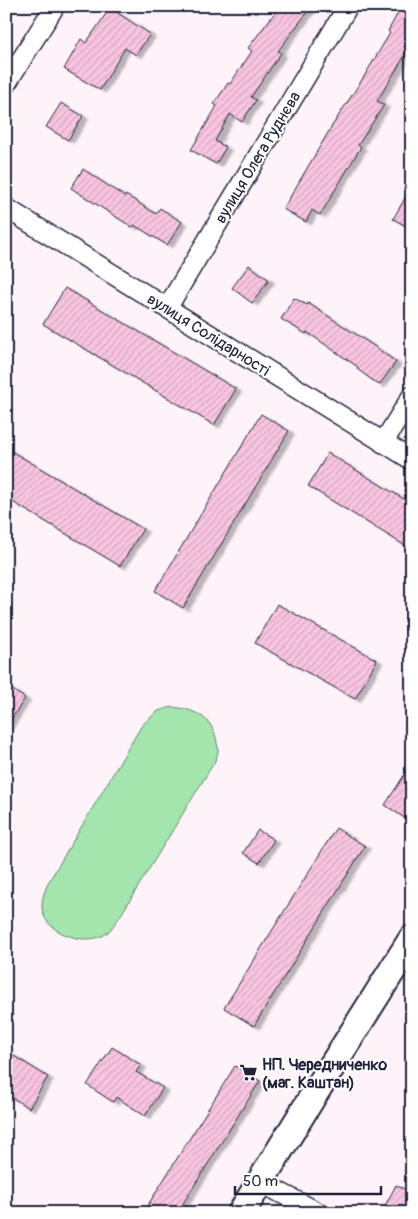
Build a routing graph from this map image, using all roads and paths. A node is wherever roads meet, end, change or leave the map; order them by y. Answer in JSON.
{"nodes":[{"id":1,"x":55,"y":6,"type":"edge"},
{"id":2,"x":348,"y":6,"type":"edge"},
{"id":3,"x":6,"y":84,"type":"edge"},
{"id":4,"x":6,"y":208,"type":"edge"},
{"id":5,"x":167,"y":308,"type":"junction"},
{"id":6,"x":412,"y":396,"type":"edge"},
{"id":7,"x":383,"y":443,"type":"junction"},
{"id":8,"x":412,"y":460,"type":"edge"},
{"id":9,"x":412,"y":939,"type":"edge"},
{"id":10,"x":260,"y":1182,"type":"junction"},
{"id":11,"x":241,"y":1213,"type":"edge"},
{"id":12,"x":319,"y":1213,"type":"edge"}],
"edges":[{"from":1,"to":3,"type":"street"},
{"from":2,"to":5,"type":"street","name":"вулиця Олега Руднєва"},
{"from":4,"to":5,"type":"street","name":"вулиця Солідарності"},
{"from":5,"to":7,"type":"street","name":"вулиця Солідарності"},
{"from":6,"to":7,"type":"street"},
{"from":7,"to":8,"type":"street","name":"вулиця Солідарності"},
{"from":9,"to":10,"type":"street"},
{"from":10,"to":11,"type":"street"},
{"from":10,"to":12,"type":"street"}]}
